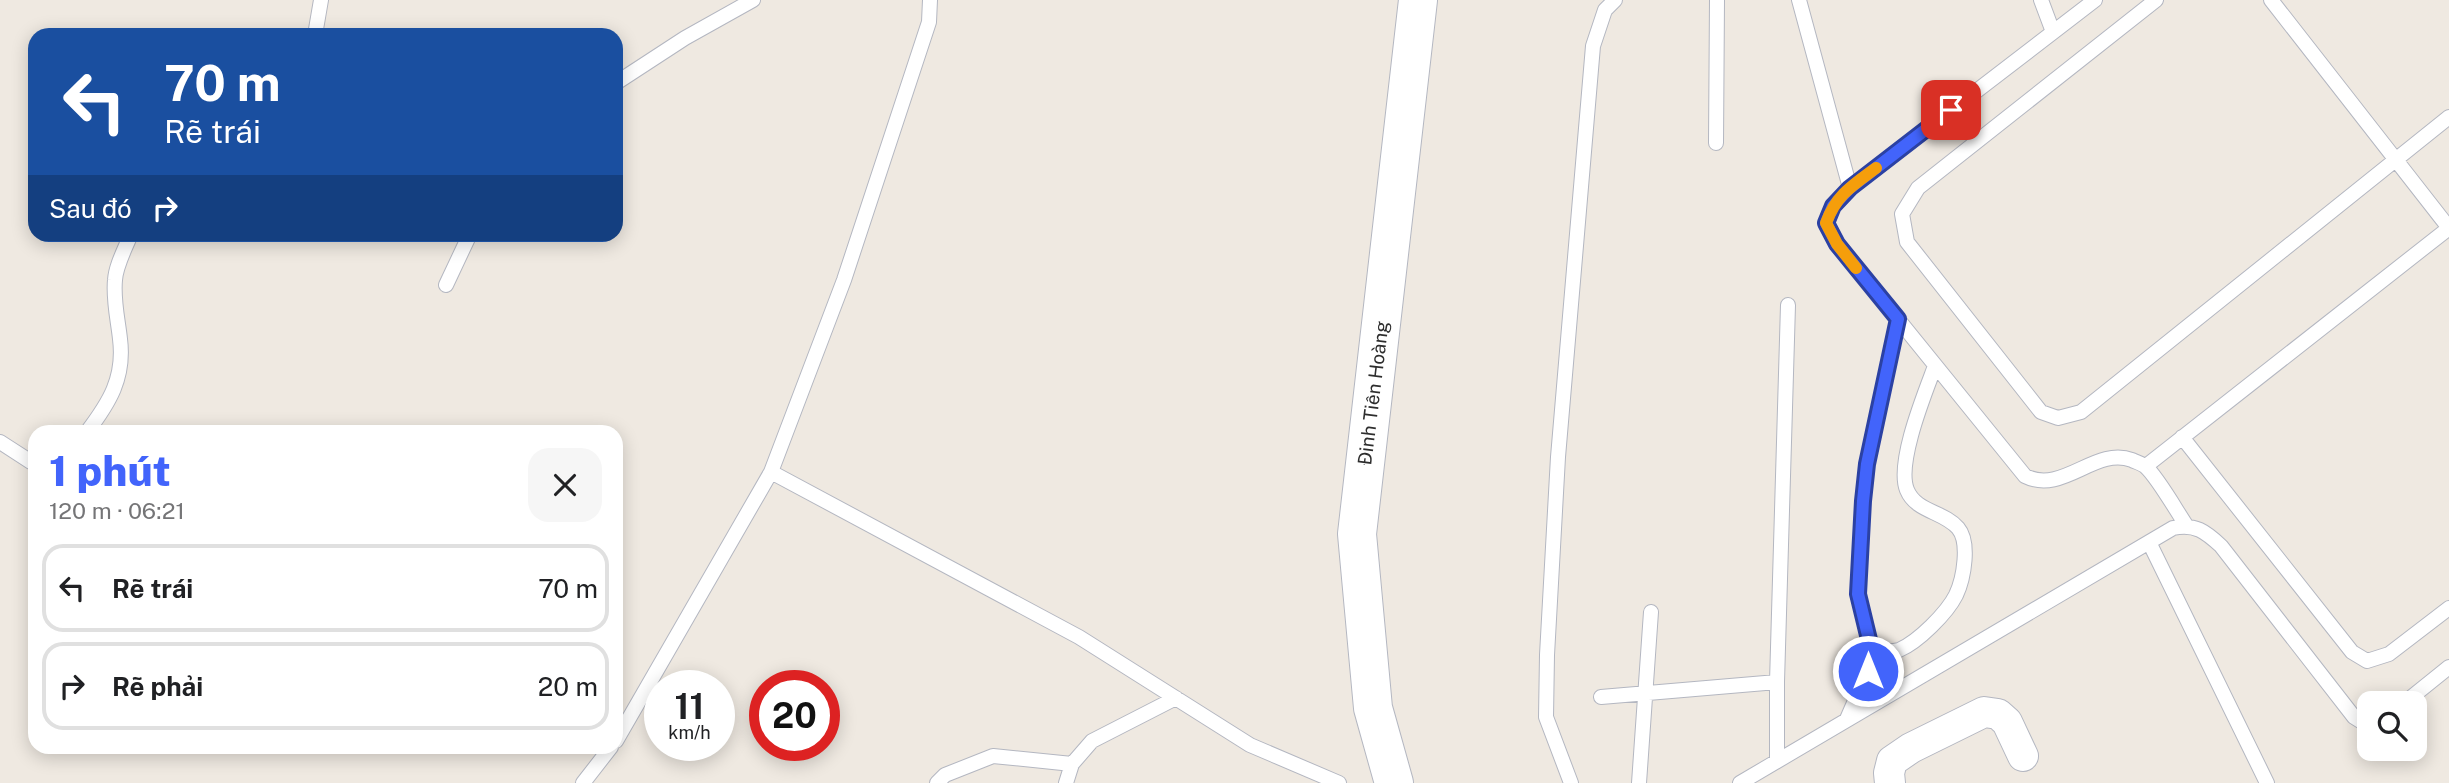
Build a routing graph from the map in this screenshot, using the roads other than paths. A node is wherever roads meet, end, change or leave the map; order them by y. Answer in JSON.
{"nodes":[{"id":1,"x":321,"y":0,"type":"edge"},
{"id":2,"x":753,"y":0,"type":"edge"},
{"id":3,"x":930,"y":0,"type":"edge"},
{"id":4,"x":1418,"y":0,"type":"edge"},
{"id":5,"x":1615,"y":0,"type":"edge"},
{"id":6,"x":1717,"y":0,"type":"edge"},
{"id":7,"x":1799,"y":0,"type":"edge"},
{"id":8,"x":2041,"y":0,"type":"edge"},
{"id":9,"x":2095,"y":0,"type":"edge"},
{"id":10,"x":2156,"y":0,"type":"edge"},
{"id":11,"x":2271,"y":0,"type":"edge"},
{"id":12,"x":316,"y":28,"type":"edge"},
{"id":13,"x":2053,"y":32,"type":"junction"},
{"id":14,"x":623,"y":78,"type":"edge"},
{"id":15,"x":2449,"y":117,"type":"edge"},
{"id":16,"x":1716,"y":144,"type":"dead end"},
{"id":17,"x":2394,"y":159,"type":"junction"},
{"id":18,"x":1850,"y":188,"type":"junction"},
{"id":19,"x":2449,"y":228,"type":"edge"},
{"id":20,"x":128,"y":242,"type":"edge"},
{"id":21,"x":466,"y":242,"type":"edge"},
{"id":22,"x":446,"y":285,"type":"dead end"},
{"id":23,"x":1788,"y":305,"type":"dead end"},
{"id":24,"x":1898,"y":319,"type":"junction"},
{"id":25,"x":1935,"y":366,"type":"junction"},
{"id":26,"x":92,"y":425,"type":"edge"},
{"id":27,"x":2182,"y":437,"type":"junction"},
{"id":28,"x":0,"y":442,"type":"edge"},
{"id":29,"x":28,"y":460,"type":"edge"},
{"id":30,"x":2146,"y":466,"type":"junction"},
{"id":31,"x":771,"y":472,"type":"junction"},
{"id":32,"x":2186,"y":525,"type":"junction"},
{"id":33,"x":2149,"y":542,"type":"junction"},
{"id":34,"x":2449,"y":608,"type":"edge"},
{"id":35,"x":1651,"y":612,"type":"dead end"},
{"id":36,"x":1872,"y":652,"type":"junction"},
{"id":37,"x":2449,"y":667,"type":"edge"},
{"id":38,"x":1777,"y":682,"type":"junction"},
{"id":39,"x":2419,"y":691,"type":"edge"},
{"id":40,"x":1645,"y":694,"type":"junction"},
{"id":41,"x":1601,"y":696,"type":"dead end"},
{"id":42,"x":1176,"y":698,"type":"junction"},
{"id":43,"x":623,"y":719,"type":"edge"},
{"id":44,"x":1847,"y":719,"type":"junction"},
{"id":45,"x":2357,"y":719,"type":"edge"},
{"id":46,"x":606,"y":754,"type":"edge"},
{"id":47,"x":2023,"y":756,"type":"dead end"},
{"id":48,"x":1777,"y":761,"type":"junction"},
{"id":49,"x":1072,"y":764,"type":"junction"},
{"id":50,"x":583,"y":783,"type":"edge"},
{"id":51,"x":937,"y":783,"type":"edge"},
{"id":52,"x":1066,"y":783,"type":"edge"},
{"id":53,"x":1339,"y":783,"type":"edge"},
{"id":54,"x":1394,"y":783,"type":"edge"},
{"id":55,"x":1571,"y":783,"type":"edge"},
{"id":56,"x":1639,"y":783,"type":"edge"},
{"id":57,"x":1740,"y":783,"type":"edge"},
{"id":58,"x":1890,"y":783,"type":"edge"},
{"id":59,"x":2267,"y":783,"type":"edge"}],
"edges":[{"from":1,"to":12,"type":"lane"},
{"from":2,"to":14,"type":"lane"},
{"from":3,"to":31,"type":"lane"},
{"from":4,"to":54,"type":"main road","name":"Đinh Tiên Hoàng"},
{"from":5,"to":55,"type":"lane"},
{"from":6,"to":16,"type":"lane"},
{"from":7,"to":18,"type":"lane"},
{"from":8,"to":13,"type":"lane"},
{"from":9,"to":13,"type":"lane"},
{"from":10,"to":17,"type":"lane"},
{"from":11,"to":17,"type":"lane"},
{"from":13,"to":18,"type":"lane"},
{"from":15,"to":17,"type":"lane"},
{"from":17,"to":19,"type":"lane"},
{"from":18,"to":24,"type":"lane"},
{"from":19,"to":27,"type":"lane"},
{"from":20,"to":26,"type":"lane"},
{"from":21,"to":22,"type":"lane"},
{"from":23,"to":38,"type":"lane"},
{"from":24,"to":25,"type":"lane"},
{"from":24,"to":36,"type":"lane"},
{"from":25,"to":30,"type":"lane"},
{"from":25,"to":36,"type":"lane"},
{"from":27,"to":30,"type":"lane"},
{"from":27,"to":34,"type":"lane"},
{"from":28,"to":29,"type":"lane"},
{"from":30,"to":32,"type":"lane"},
{"from":31,"to":42,"type":"lane"},
{"from":31,"to":43,"type":"lane"},
{"from":32,"to":33,"type":"lane"},
{"from":32,"to":45,"type":"lane"},
{"from":33,"to":44,"type":"lane"},
{"from":33,"to":59,"type":"lane"},
{"from":35,"to":40,"type":"lane"},
{"from":36,"to":44,"type":"lane"},
{"from":37,"to":39,"type":"lane"},
{"from":38,"to":40,"type":"lane"},
{"from":38,"to":48,"type":"lane"},
{"from":40,"to":41,"type":"lane"},
{"from":40,"to":56,"type":"lane"},
{"from":42,"to":49,"type":"lane"},
{"from":42,"to":53,"type":"lane"},
{"from":44,"to":48,"type":"lane"},
{"from":46,"to":50,"type":"lane"},
{"from":47,"to":58,"type":"street"},
{"from":48,"to":57,"type":"lane"},
{"from":49,"to":51,"type":"lane"},
{"from":49,"to":52,"type":"lane"}]}
